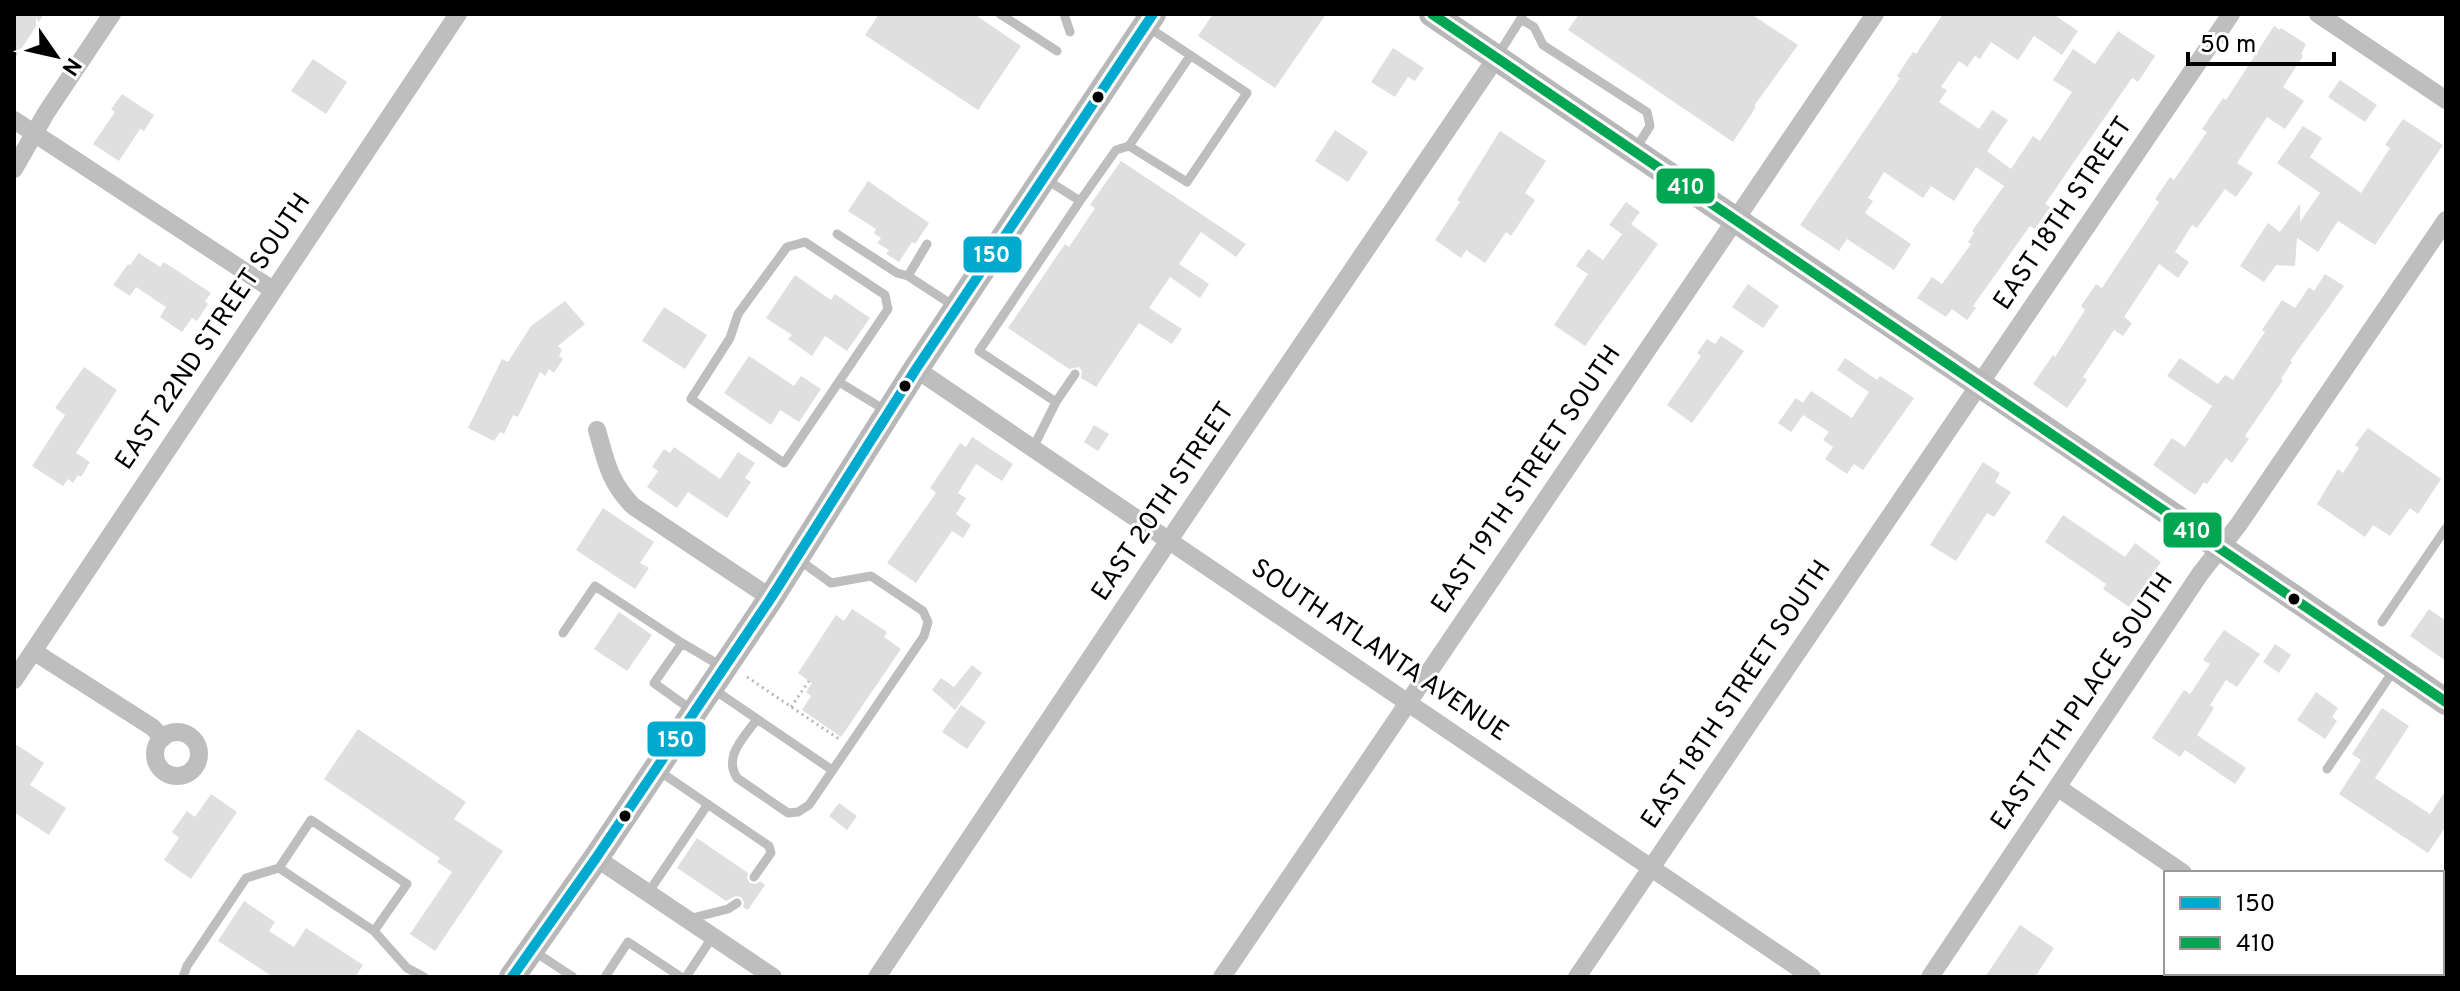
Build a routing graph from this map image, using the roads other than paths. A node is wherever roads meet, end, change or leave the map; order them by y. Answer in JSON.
{"nodes":[{"id":1,"x":112,"y":14,"type":"edge"},
{"id":2,"x":458,"y":14,"type":"edge"},
{"id":3,"x":1000,"y":14,"type":"edge"},
{"id":4,"x":1064,"y":14,"type":"edge"},
{"id":5,"x":1432,"y":14,"type":"edge"},
{"id":6,"x":1875,"y":14,"type":"edge"},
{"id":7,"x":2231,"y":14,"type":"edge"},
{"id":8,"x":2318,"y":14,"type":"edge"},
{"id":9,"x":1522,"y":16,"type":"edge"},
{"id":10,"x":1149,"y":20,"type":"edge"},
{"id":11,"x":1070,"y":32,"type":"dead end"},
{"id":12,"x":1057,"y":51,"type":"dead end"},
{"id":13,"x":1190,"y":56,"type":"junction"},
{"id":14,"x":1496,"y":58,"type":"junction"},
{"id":15,"x":2446,"y":100,"type":"edge"},
{"id":16,"x":14,"y":120,"type":"edge"},
{"id":17,"x":35,"y":133,"type":"junction"},
{"id":18,"x":1129,"y":146,"type":"junction"},
{"id":19,"x":1635,"y":151,"type":"junction"},
{"id":20,"x":14,"y":169,"type":"edge"},
{"id":21,"x":1044,"y":178,"type":"junction"},
{"id":22,"x":1080,"y":201,"type":"junction"},
{"id":23,"x":1735,"y":220,"type":"junction"},
{"id":24,"x":2446,"y":220,"type":"edge"},
{"id":25,"x":837,"y":234,"type":"dead end"},
{"id":26,"x":927,"y":244,"type":"dead end"},
{"id":27,"x":908,"y":276,"type":"junction"},
{"id":28,"x":273,"y":290,"type":"junction"},
{"id":29,"x":957,"y":308,"type":"junction"},
{"id":30,"x":916,"y":369,"type":"junction"},
{"id":31,"x":1075,"y":374,"type":"dead end"},
{"id":32,"x":839,"y":382,"type":"junction"},
{"id":33,"x":1979,"y":385,"type":"junction"},
{"id":34,"x":1056,"y":402,"type":"junction"},
{"id":35,"x":888,"y":412,"type":"junction"},
{"id":36,"x":597,"y":430,"type":"dead end"},
{"id":37,"x":1940,"y":443,"type":"joint"},
{"id":38,"x":1033,"y":448,"type":"junction"},
{"id":39,"x":2446,"y":528,"type":"edge"},
{"id":40,"x":1169,"y":541,"type":"junction"},
{"id":41,"x":2222,"y":547,"type":"junction"},
{"id":42,"x":796,"y":558,"type":"junction"},
{"id":43,"x":771,"y":598,"type":"junction"},
{"id":44,"x":2382,"y":622,"type":"dead end"},
{"id":45,"x":563,"y":633,"type":"dead end"},
{"id":46,"x":682,"y":643,"type":"junction"},
{"id":47,"x":33,"y":651,"type":"junction"},
{"id":48,"x":2395,"y":667,"type":"junction"},
{"id":49,"x":727,"y":677,"type":"junction"},
{"id":50,"x":14,"y":680,"type":"edge"},
{"id":51,"x":2446,"y":702,"type":"edge"},
{"id":52,"x":1407,"y":703,"type":"junction"},
{"id":53,"x":694,"y":712,"type":"junction"},
{"id":54,"x":757,"y":719,"type":"junction"},
{"id":55,"x":163,"y":738,"type":"dead end"},
{"id":56,"x":656,"y":769,"type":"junction"},
{"id":57,"x":2327,"y":769,"type":"dead end"},
{"id":58,"x":832,"y":770,"type":"junction"},
{"id":59,"x":2057,"y":787,"type":"junction"},
{"id":60,"x":708,"y":804,"type":"junction"},
{"id":61,"x":596,"y":858,"type":"junction"},
{"id":62,"x":279,"y":868,"type":"junction"},
{"id":63,"x":1652,"y":868,"type":"junction"},
{"id":64,"x":2180,"y":871,"type":"edge"},
{"id":65,"x":754,"y":877,"type":"dead end"},
{"id":66,"x":648,"y":893,"type":"junction"},
{"id":67,"x":737,"y":903,"type":"dead end"},
{"id":68,"x":688,"y":919,"type":"junction"},
{"id":69,"x":374,"y":931,"type":"junction"},
{"id":70,"x":713,"y":936,"type":"junction"},
{"id":71,"x":531,"y":949,"type":"junction"},
{"id":72,"x":183,"y":977,"type":"edge"},
{"id":73,"x":424,"y":977,"type":"edge"},
{"id":74,"x":512,"y":977,"type":"edge"},
{"id":75,"x":573,"y":977,"type":"edge"},
{"id":76,"x":605,"y":977,"type":"edge"},
{"id":77,"x":684,"y":977,"type":"edge"},
{"id":78,"x":773,"y":977,"type":"edge"},
{"id":79,"x":877,"y":977,"type":"edge"},
{"id":80,"x":1222,"y":977,"type":"edge"},
{"id":81,"x":1577,"y":977,"type":"edge"},
{"id":82,"x":1812,"y":977,"type":"edge"},
{"id":83,"x":1930,"y":977,"type":"edge"}],
"edges":[{"from":1,"to":17,"type":"street"},
{"from":2,"to":28,"type":"street","name":"EAST 22ND STREET SOUTH"},
{"from":3,"to":12,"type":"lane"},
{"from":4,"to":11,"type":"lane"},
{"from":5,"to":14,"type":"main road"},
{"from":6,"to":23,"type":"street","name":"EAST 19TH STREET SOUTH"},
{"from":7,"to":33,"type":"street","name":"EAST 18TH STREET"},
{"from":8,"to":15,"type":"street"},
{"from":9,"to":14,"type":"lane"},
{"from":9,"to":19,"type":"lane"},
{"from":10,"to":13,"type":"lane"},
{"from":10,"to":21,"type":"main road"},
{"from":13,"to":18,"type":"lane"},
{"from":13,"to":18,"type":"lane"},
{"from":14,"to":19,"type":"main road"},
{"from":14,"to":40,"type":"street","name":"EAST 20TH STREET"},
{"from":16,"to":17,"type":"street"},
{"from":17,"to":20,"type":"street"},
{"from":17,"to":28,"type":"street"},
{"from":18,"to":22,"type":"lane"},
{"from":19,"to":23,"type":"main road"},
{"from":21,"to":22,"type":"lane"},
{"from":21,"to":29,"type":"main road"},
{"from":22,"to":34,"type":"lane"},
{"from":23,"to":33,"type":"main road"},
{"from":23,"to":52,"type":"street","name":"EAST 19TH STREET SOUTH"},
{"from":24,"to":41,"type":"street","name":"EAST 17TH PLACE SOUTH"},
{"from":25,"to":27,"type":"lane"},
{"from":26,"to":27,"type":"lane"},
{"from":27,"to":29,"type":"lane"},
{"from":28,"to":47,"type":"street","name":"EAST 22ND STREET SOUTH"},
{"from":29,"to":30,"type":"main road"},
{"from":30,"to":35,"type":"main road"},
{"from":30,"to":38,"type":"street","name":"SOUTH ATLANTA AVENUE"},
{"from":31,"to":34,"type":"lane"},
{"from":32,"to":32,"type":"lane"},
{"from":32,"to":35,"type":"lane"},
{"from":33,"to":37,"type":"street","name":"EAST 18TH STREET"},
{"from":33,"to":41,"type":"main road"},
{"from":34,"to":38,"type":"lane"},
{"from":35,"to":42,"type":"main road"},
{"from":36,"to":43,"type":"street"},
{"from":37,"to":63,"type":"street","name":"EAST 18TH STREET SOUTH"},
{"from":38,"to":40,"type":"street","name":"SOUTH ATLANTA AVENUE"},
{"from":39,"to":44,"type":"lane"},
{"from":40,"to":52,"type":"street","name":"SOUTH ATLANTA AVENUE"},
{"from":40,"to":79,"type":"street","name":"EAST 20TH STREET"},
{"from":41,"to":48,"type":"main road"},
{"from":41,"to":59,"type":"street","name":"EAST 17TH PLACE SOUTH"},
{"from":42,"to":43,"type":"main road"},
{"from":42,"to":58,"type":"lane"},
{"from":43,"to":49,"type":"main road"},
{"from":45,"to":46,"type":"lane"},
{"from":46,"to":49,"type":"lane"},
{"from":46,"to":53,"type":"lane"},
{"from":47,"to":50,"type":"street","name":"EAST 22ND STREET SOUTH"},
{"from":47,"to":55,"type":"street"},
{"from":48,"to":51,"type":"main road"},
{"from":48,"to":57,"type":"lane"},
{"from":49,"to":53,"type":"main road"},
{"from":49,"to":54,"type":"lane"},
{"from":52,"to":63,"type":"street","name":"SOUTH ATLANTA AVENUE"},
{"from":52,"to":80,"type":"street","name":"EAST 19TH STREET SOUTH"},
{"from":53,"to":56,"type":"main road"},
{"from":54,"to":58,"type":"lane"},
{"from":54,"to":58,"type":"lane"},
{"from":56,"to":60,"type":"lane"},
{"from":56,"to":61,"type":"main road"},
{"from":59,"to":64,"type":"street"},
{"from":59,"to":83,"type":"street","name":"EAST 17TH PLACE SOUTH"},
{"from":60,"to":65,"type":"lane"},
{"from":60,"to":66,"type":"lane"},
{"from":61,"to":66,"type":"street"},
{"from":61,"to":71,"type":"main road"},
{"from":62,"to":69,"type":"lane"},
{"from":62,"to":69,"type":"lane"},
{"from":62,"to":72,"type":"lane"},
{"from":63,"to":81,"type":"street","name":"EAST 18TH STREET SOUTH"},
{"from":63,"to":82,"type":"street","name":"SOUTH ATLANTA AVENUE"},
{"from":66,"to":68,"type":"street"},
{"from":67,"to":68,"type":"lane"},
{"from":68,"to":70,"type":"street"},
{"from":69,"to":73,"type":"lane"},
{"from":70,"to":77,"type":"lane"},
{"from":70,"to":78,"type":"street"},
{"from":71,"to":74,"type":"main road"},
{"from":71,"to":75,"type":"lane"},
{"from":76,"to":77,"type":"lane"}]}
